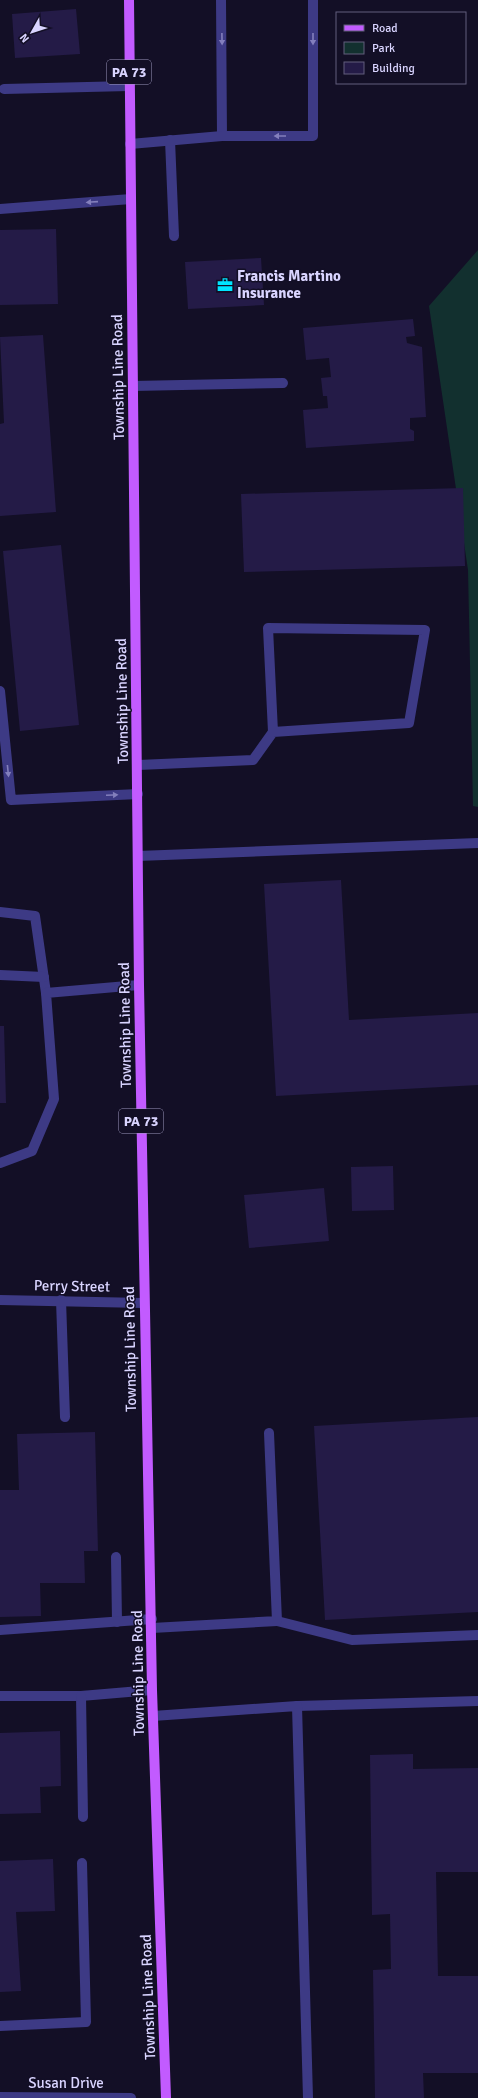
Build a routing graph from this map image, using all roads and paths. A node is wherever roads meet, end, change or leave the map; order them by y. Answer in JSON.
{"nodes":[{"id":1,"x":129,"y":0,"type":"edge"},
{"id":2,"x":221,"y":0,"type":"edge"},
{"id":3,"x":313,"y":0,"type":"edge"},
{"id":4,"x":129,"y":86,"type":"junction"},
{"id":5,"x":4,"y":89,"type":"dead end"},
{"id":6,"x":222,"y":136,"type":"junction"},
{"id":7,"x":170,"y":140,"type":"junction"},
{"id":8,"x":130,"y":144,"type":"junction"},
{"id":9,"x":131,"y":198,"type":"junction"},
{"id":10,"x":0,"y":209,"type":"edge"},
{"id":11,"x":174,"y":236,"type":"dead end"},
{"id":12,"x":283,"y":383,"type":"dead end"},
{"id":13,"x":133,"y":386,"type":"junction"},
{"id":14,"x":0,"y":691,"type":"edge"},
{"id":15,"x":273,"y":732,"type":"junction"},
{"id":16,"x":138,"y":765,"type":"junction"},
{"id":17,"x":138,"y":794,"type":"junction"},
{"id":18,"x":478,"y":843,"type":"edge"},
{"id":19,"x":138,"y":856,"type":"junction"},
{"id":20,"x":0,"y":912,"type":"edge"},
{"id":21,"x":0,"y":975,"type":"edge"},
{"id":22,"x":44,"y":977,"type":"junction"},
{"id":23,"x":139,"y":985,"type":"junction"},
{"id":24,"x":46,"y":993,"type":"junction"},
{"id":25,"x":0,"y":1163,"type":"edge"},
{"id":26,"x":0,"y":1300,"type":"edge"},
{"id":27,"x":61,"y":1300,"type":"junction"},
{"id":28,"x":144,"y":1303,"type":"junction"},
{"id":29,"x":65,"y":1417,"type":"dead end"},
{"id":30,"x":269,"y":1433,"type":"dead end"},
{"id":31,"x":116,"y":1557,"type":"dead end"},
{"id":32,"x":277,"y":1621,"type":"junction"},
{"id":33,"x":117,"y":1622,"type":"junction"},
{"id":34,"x":152,"y":1624,"type":"junction"},
{"id":35,"x":0,"y":1630,"type":"edge"},
{"id":36,"x":478,"y":1636,"type":"edge"},
{"id":37,"x":152,"y":1690,"type":"junction"},
{"id":38,"x":0,"y":1696,"type":"edge"},
{"id":39,"x":81,"y":1696,"type":"junction"},
{"id":40,"x":478,"y":1701,"type":"edge"},
{"id":41,"x":296,"y":1706,"type":"junction"},
{"id":42,"x":153,"y":1716,"type":"junction"},
{"id":43,"x":83,"y":1817,"type":"dead end"},
{"id":44,"x":82,"y":1863,"type":"dead end"},
{"id":45,"x":0,"y":2026,"type":"edge"},
{"id":46,"x":0,"y":2097,"type":"edge"},
{"id":47,"x":131,"y":2098,"type":"edge"},
{"id":48,"x":166,"y":2098,"type":"edge"},
{"id":49,"x":308,"y":2098,"type":"edge"}],
"edges":[{"from":1,"to":4,"type":"main road","name":"Township Line Road","number":"PA 73"},
{"from":2,"to":6,"type":"street","one_way":true},
{"from":3,"to":6,"type":"street","one_way":true},
{"from":4,"to":5,"type":"street"},
{"from":4,"to":8,"type":"main road","name":"Township Line Road","number":"PA 73"},
{"from":6,"to":7,"type":"street"},
{"from":7,"to":8,"type":"street"},
{"from":7,"to":11,"type":"street"},
{"from":8,"to":9,"type":"main road","name":"Township Line Road","number":"PA 73"},
{"from":9,"to":10,"type":"street","one_way":true},
{"from":9,"to":13,"type":"main road","name":"Township Line Road","number":"PA 73"},
{"from":12,"to":13,"type":"street"},
{"from":13,"to":16,"type":"main road","name":"Township Line Road","number":"PA 73"},
{"from":14,"to":17,"type":"street","one_way":true},
{"from":15,"to":15,"type":"street"},
{"from":15,"to":16,"type":"street"},
{"from":16,"to":17,"type":"main road","name":"Township Line Road","number":"PA 73"},
{"from":17,"to":19,"type":"main road","name":"Township Line Road","number":"PA 73"},
{"from":18,"to":19,"type":"street"},
{"from":19,"to":23,"type":"main road","name":"Township Line Road","number":"PA 73"},
{"from":20,"to":22,"type":"street"},
{"from":21,"to":22,"type":"street"},
{"from":22,"to":24,"type":"street"},
{"from":23,"to":24,"type":"street"},
{"from":23,"to":28,"type":"main road","name":"Township Line Road","number":"PA 73"},
{"from":24,"to":25,"type":"street"},
{"from":26,"to":27,"type":"street","name":"Perry Street"},
{"from":27,"to":28,"type":"street","name":"Perry Street"},
{"from":27,"to":29,"type":"street"},
{"from":28,"to":34,"type":"main road","name":"Township Line Road","number":"PA 73"},
{"from":30,"to":32,"type":"street"},
{"from":31,"to":33,"type":"street"},
{"from":32,"to":34,"type":"street"},
{"from":32,"to":36,"type":"street"},
{"from":33,"to":34,"type":"street"},
{"from":33,"to":35,"type":"street"},
{"from":34,"to":37,"type":"main road","name":"Township Line Road","number":"PA 73"},
{"from":37,"to":39,"type":"street"},
{"from":37,"to":42,"type":"main road","name":"Township Line Road","number":"PA 73"},
{"from":38,"to":39,"type":"street"},
{"from":39,"to":43,"type":"street"},
{"from":40,"to":41,"type":"street"},
{"from":41,"to":42,"type":"street"},
{"from":41,"to":49,"type":"street"},
{"from":42,"to":48,"type":"main road","name":"Township Line Road","number":"PA 73"},
{"from":44,"to":45,"type":"street"},
{"from":46,"to":47,"type":"street","name":"Susan Drive"}]}
